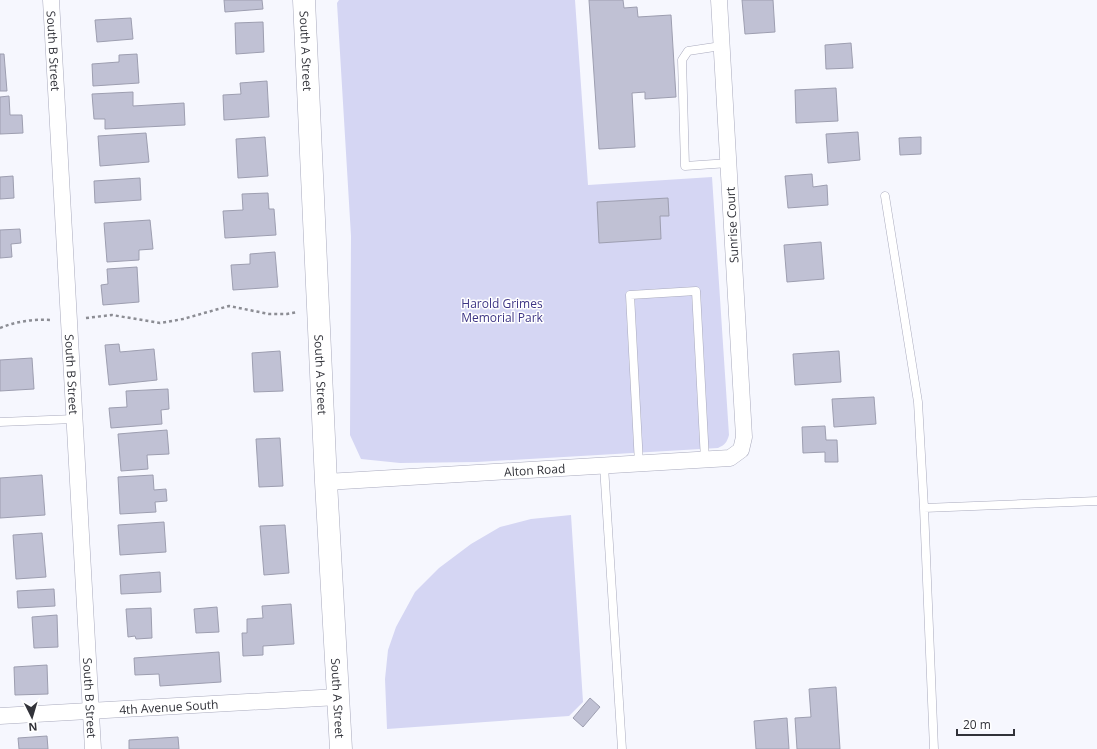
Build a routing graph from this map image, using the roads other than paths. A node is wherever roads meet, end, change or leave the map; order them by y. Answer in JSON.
{"nodes":[{"id":1,"x":51,"y":0,"type":"edge"},
{"id":2,"x":304,"y":0,"type":"edge"},
{"id":3,"x":720,"y":0,"type":"edge"},
{"id":4,"x":721,"y":46,"type":"junction"},
{"id":5,"x":729,"y":163,"type":"junction"},
{"id":6,"x":885,"y":196,"type":"dead end"},
{"id":7,"x":74,"y":419,"type":"junction"},
{"id":8,"x":0,"y":422,"type":"edge"},
{"id":9,"x":740,"y":450,"type":"joint"},
{"id":10,"x":705,"y":460,"type":"junction"},
{"id":11,"x":639,"y":464,"type":"junction"},
{"id":12,"x":604,"y":466,"type":"junction"},
{"id":13,"x":326,"y":482,"type":"junction"},
{"id":14,"x":1097,"y":501,"type":"edge"},
{"id":15,"x":924,"y":508,"type":"junction"},
{"id":16,"x":338,"y":697,"type":"junction"},
{"id":17,"x":91,"y":711,"type":"junction"},
{"id":18,"x":0,"y":716,"type":"edge"},
{"id":19,"x":93,"y":749,"type":"edge"},
{"id":20,"x":341,"y":749,"type":"edge"},
{"id":21,"x":622,"y":749,"type":"edge"},
{"id":22,"x":934,"y":749,"type":"edge"}],
"edges":[{"from":1,"to":7,"type":"street","name":"South B Street"},
{"from":2,"to":13,"type":"street","name":"South A Street"},
{"from":3,"to":4,"type":"street","name":"Sunrise Court"},
{"from":4,"to":5,"type":"street","name":"Sunrise Court"},
{"from":4,"to":5,"type":"lane"},
{"from":5,"to":9,"type":"street","name":"Sunrise Court"},
{"from":6,"to":15,"type":"lane"},
{"from":7,"to":8,"type":"lane"},
{"from":7,"to":17,"type":"street","name":"South B Street"},
{"from":9,"to":10,"type":"street","name":"Alton Road"},
{"from":10,"to":11,"type":"street","name":"Alton Road"},
{"from":10,"to":11,"type":"lane"},
{"from":11,"to":12,"type":"street","name":"Alton Road"},
{"from":12,"to":13,"type":"street","name":"Alton Road"},
{"from":12,"to":21,"type":"lane"},
{"from":13,"to":16,"type":"street","name":"South A Street"},
{"from":14,"to":15,"type":"lane"},
{"from":15,"to":22,"type":"lane"},
{"from":16,"to":17,"type":"street","name":"4th Avenue South"},
{"from":16,"to":20,"type":"street","name":"South A Street"},
{"from":17,"to":18,"type":"street","name":"4th Avenue South"},
{"from":17,"to":19,"type":"street","name":"South B Street"}]}
